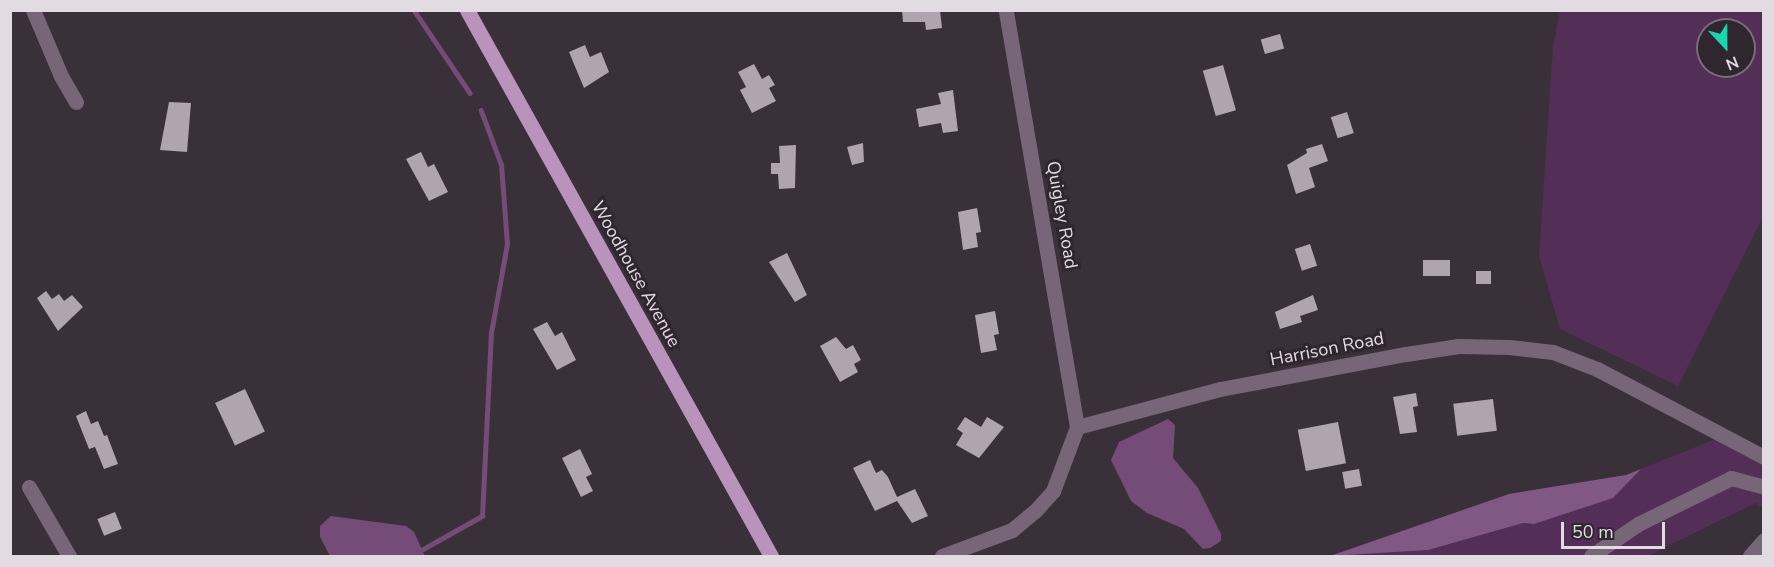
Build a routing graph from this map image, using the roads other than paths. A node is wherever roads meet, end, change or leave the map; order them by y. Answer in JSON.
{"nodes":[{"id":1,"x":33,"y":10,"type":"edge"},
{"id":2,"x":467,"y":10,"type":"edge"},
{"id":3,"x":1006,"y":10,"type":"edge"},
{"id":4,"x":76,"y":102,"type":"dead end"},
{"id":5,"x":1077,"y":427,"type":"junction"},
{"id":6,"x":1764,"y":457,"type":"edge"},
{"id":7,"x":29,"y":487,"type":"dead end"},
{"id":8,"x":1764,"y":487,"type":"edge"},
{"id":9,"x":1764,"y":540,"type":"edge"},
{"id":10,"x":69,"y":556,"type":"edge"},
{"id":11,"x":771,"y":556,"type":"edge"},
{"id":12,"x":942,"y":556,"type":"edge"},
{"id":13,"x":1591,"y":556,"type":"edge"},
{"id":14,"x":1750,"y":556,"type":"edge"}],
"edges":[{"from":1,"to":4,"type":"street"},
{"from":2,"to":11,"type":"main road","name":"Woodhouse Avenue"},
{"from":3,"to":5,"type":"street","name":"Quigley Road"},
{"from":5,"to":6,"type":"street","name":"Harrison Road"},
{"from":5,"to":12,"type":"street"},
{"from":7,"to":10,"type":"street"},
{"from":8,"to":13,"type":"street"},
{"from":9,"to":14,"type":"street"}]}
